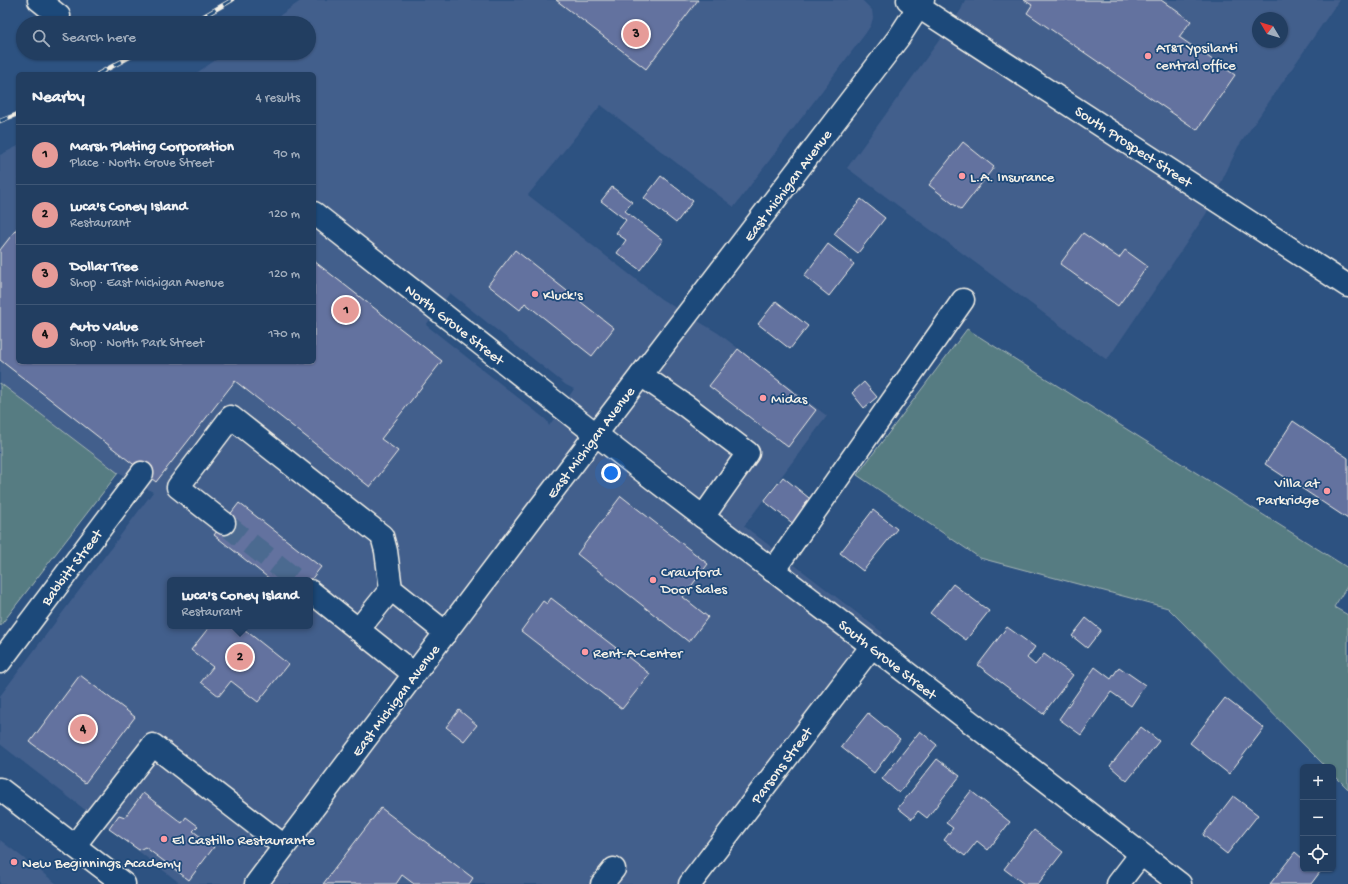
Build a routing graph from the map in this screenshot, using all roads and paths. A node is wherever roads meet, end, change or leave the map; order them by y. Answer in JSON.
{"nodes":[{"id":1,"x":39,"y":0,"type":"edge"},
{"id":2,"x":917,"y":2,"type":"edge"},
{"id":3,"x":59,"y":16,"type":"dead end"},
{"id":4,"x":316,"y":215,"type":"edge"},
{"id":5,"x":1348,"y":286,"type":"edge"},
{"id":6,"x":963,"y":300,"type":"dead end"},
{"id":7,"x":642,"y":375,"type":"junction"},
{"id":8,"x":596,"y":434,"type":"junction"},
{"id":9,"x":142,"y":473,"type":"dead end"},
{"id":10,"x":703,"y":517,"type":"junction"},
{"id":11,"x":224,"y":523,"type":"tunnel mouth"},
{"id":12,"x":773,"y":571,"type":"junction"},
{"id":13,"x":390,"y":589,"type":"junction"},
{"id":14,"x":313,"y":593,"type":"edge"},
{"id":15,"x":358,"y":630,"type":"junction"},
{"id":16,"x":446,"y":633,"type":"junction"},
{"id":17,"x":872,"y":646,"type":"junction"},
{"id":18,"x":0,"y":662,"type":"edge"},
{"id":19,"x":414,"y":674,"type":"junction"},
{"id":20,"x":0,"y":789,"type":"edge"},
{"id":21,"x":74,"y":846,"type":"junction"},
{"id":22,"x":284,"y":846,"type":"junction"},
{"id":23,"x":1141,"y":854,"type":"junction"},
{"id":24,"x":124,"y":884,"type":"edge"},
{"id":25,"x":256,"y":884,"type":"edge"},
{"id":26,"x":690,"y":884,"type":"edge"},
{"id":27,"x":1118,"y":884,"type":"edge"},
{"id":28,"x":1180,"y":884,"type":"edge"}],
"edges":[{"from":1,"to":3,"type":"street"},
{"from":2,"to":5,"type":"street","name":"South Prospect Street"},
{"from":2,"to":7,"type":"street","name":"East Michigan Avenue"},
{"from":4,"to":8,"type":"street","name":"North Grove Street"},
{"from":6,"to":12,"type":"street"},
{"from":7,"to":8,"type":"street","name":"East Michigan Avenue"},
{"from":7,"to":10,"type":"street"},
{"from":8,"to":10,"type":"street","name":"South Grove Street"},
{"from":8,"to":16,"type":"street","name":"East Michigan Avenue"},
{"from":9,"to":18,"type":"street","name":"Babbitt Street"},
{"from":10,"to":12,"type":"street","name":"South Grove Street"},
{"from":11,"to":13,"type":"street"},
{"from":12,"to":17,"type":"street","name":"South Grove Street"},
{"from":13,"to":15,"type":"street"},
{"from":13,"to":16,"type":"street"},
{"from":14,"to":15,"type":"street"},
{"from":15,"to":19,"type":"street"},
{"from":16,"to":19,"type":"street","name":"East Michigan Avenue"},
{"from":17,"to":23,"type":"street","name":"South Grove Street"},
{"from":17,"to":26,"type":"street","name":"Parsons Street"},
{"from":19,"to":22,"type":"street","name":"East Michigan Avenue"},
{"from":20,"to":21,"type":"street"},
{"from":21,"to":22,"type":"street"},
{"from":21,"to":24,"type":"street"},
{"from":22,"to":25,"type":"street","name":"East Michigan Avenue"},
{"from":23,"to":27,"type":"street"},
{"from":23,"to":28,"type":"street","name":"South Grove Street"}]}
